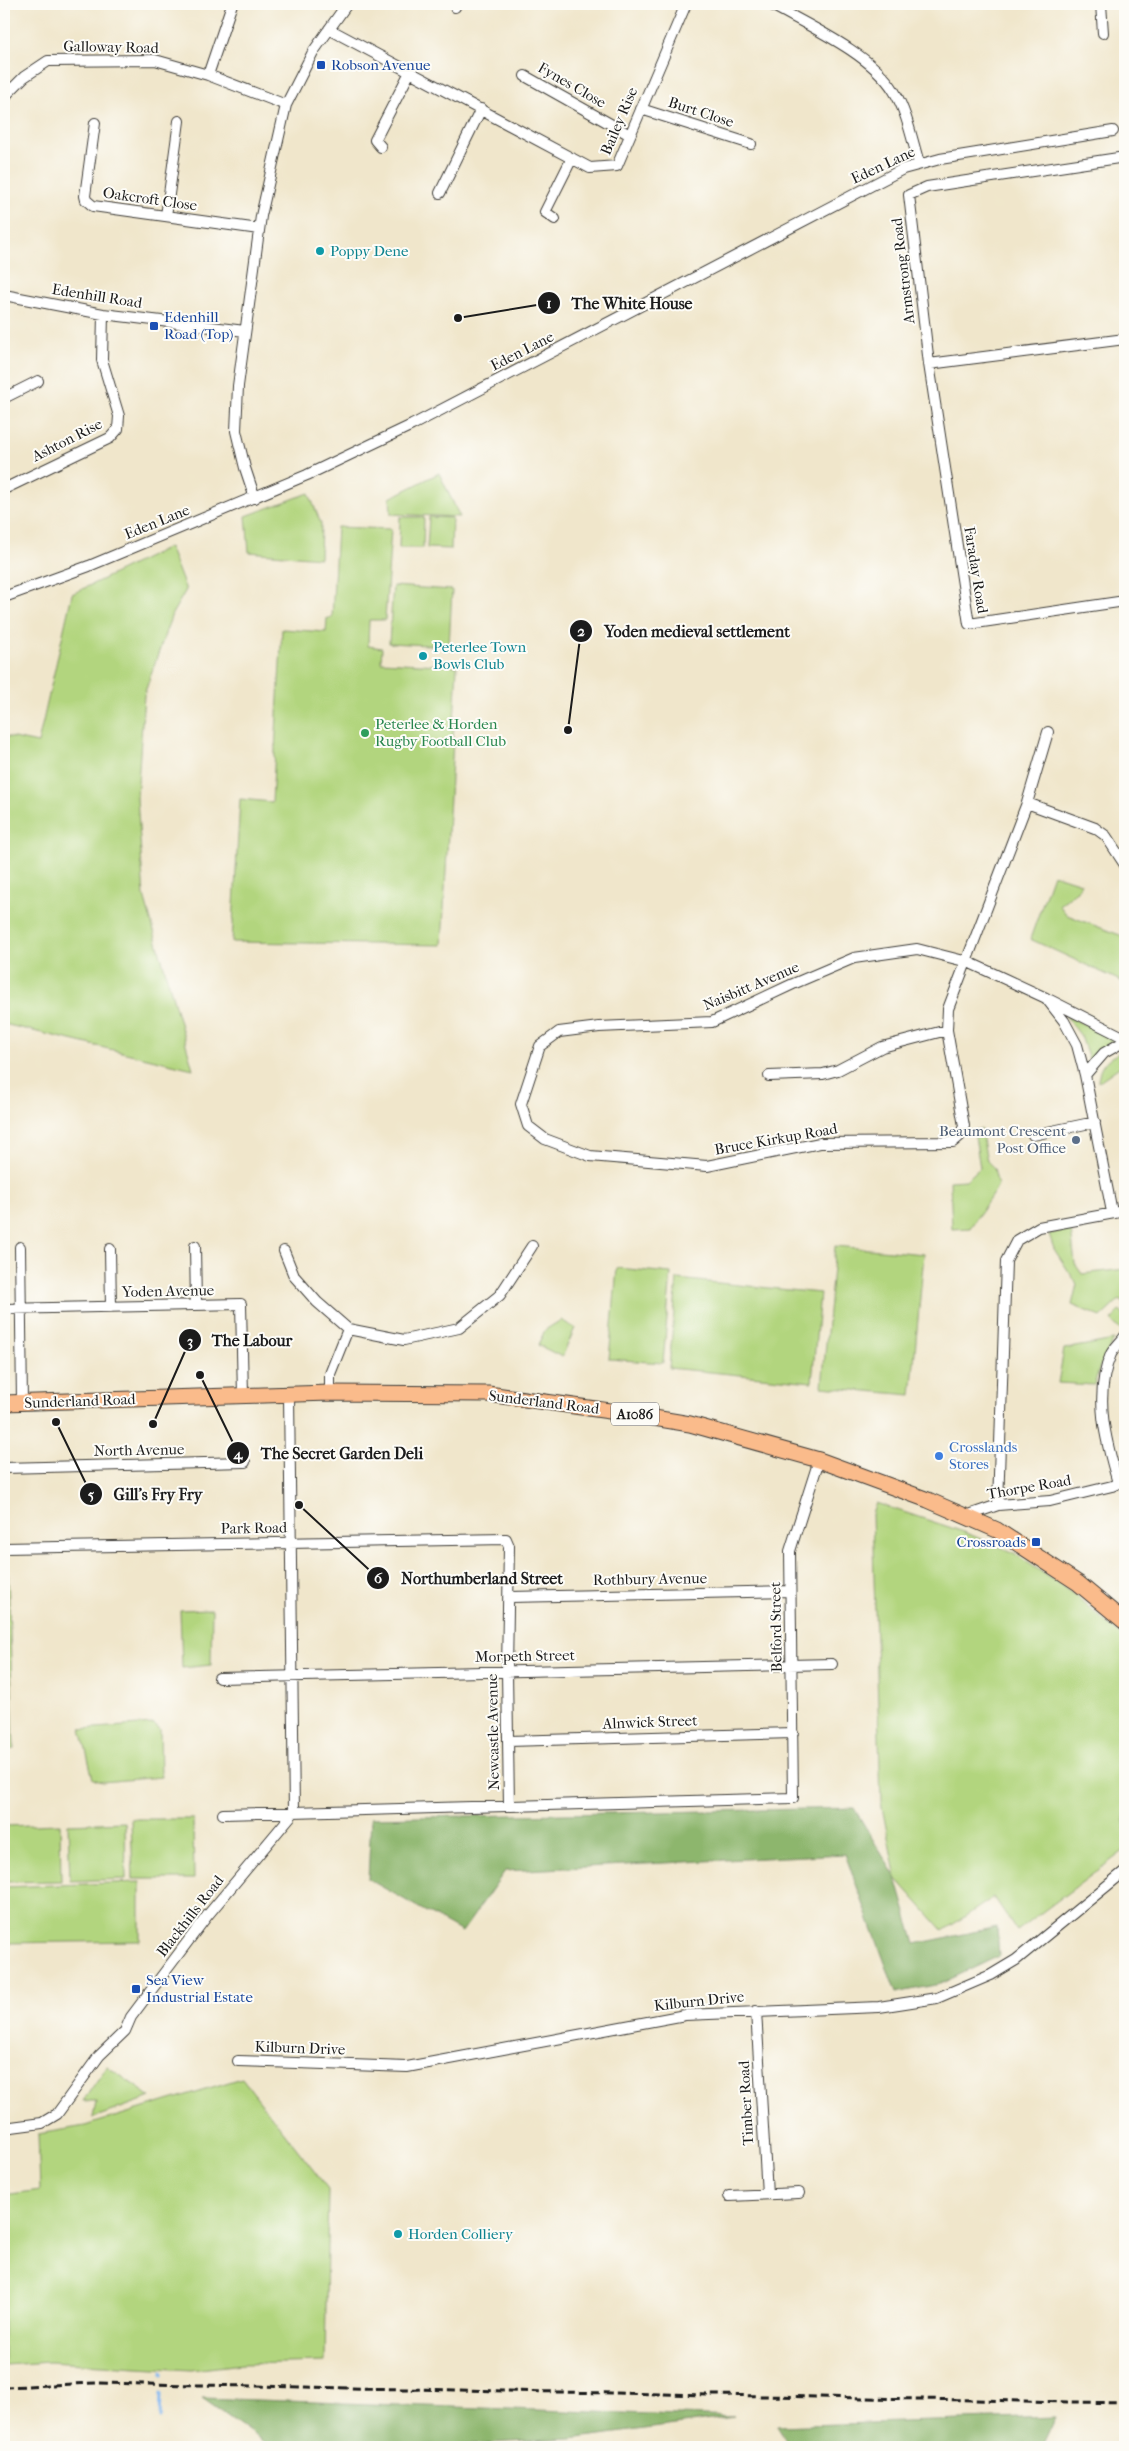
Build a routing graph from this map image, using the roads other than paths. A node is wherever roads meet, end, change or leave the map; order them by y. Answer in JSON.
{"nodes":[{"id":1,"x":232,"y":4,"type":"edge"},
{"id":2,"x":347,"y":4,"type":"edge"},
{"id":3,"x":686,"y":4,"type":"edge"},
{"id":4,"x":770,"y":4,"type":"edge"},
{"id":5,"x":1101,"y":4,"type":"edge"},
{"id":6,"x":329,"y":29,"type":"junction"},
{"id":7,"x":1103,"y":33,"type":"dead end"},
{"id":8,"x":410,"y":72,"type":"junction"},
{"id":9,"x":208,"y":75,"type":"junction"},
{"id":10,"x":525,"y":76,"type":"dead end"},
{"id":11,"x":5,"y":95,"type":"edge"},
{"id":12,"x":286,"y":105,"type":"junction"},
{"id":13,"x":641,"y":109,"type":"junction"},
{"id":14,"x":480,"y":110,"type":"junction"},
{"id":15,"x":179,"y":121,"type":"dead end"},
{"id":16,"x":95,"y":123,"type":"dead end"},
{"id":17,"x":1113,"y":132,"type":"dead end"},
{"id":18,"x":630,"y":135,"type":"junction"},
{"id":19,"x":751,"y":144,"type":"dead end"},
{"id":20,"x":381,"y":147,"type":"dead end"},
{"id":21,"x":1125,"y":157,"type":"edge"},
{"id":22,"x":572,"y":158,"type":"junction"},
{"id":23,"x":919,"y":163,"type":"junction"},
{"id":24,"x":440,"y":193,"type":"dead end"},
{"id":25,"x":166,"y":216,"type":"junction"},
{"id":26,"x":555,"y":219,"type":"dead end"},
{"id":27,"x":259,"y":229,"type":"junction"},
{"id":28,"x":4,"y":295,"type":"edge"},
{"id":29,"x":103,"y":314,"type":"junction"},
{"id":30,"x":245,"y":331,"type":"junction"},
{"id":31,"x":1125,"y":339,"type":"edge"},
{"id":32,"x":929,"y":364,"type":"junction"},
{"id":33,"x":38,"y":381,"type":"dead end"},
{"id":34,"x":4,"y":398,"type":"edge"},
{"id":35,"x":4,"y":488,"type":"edge"},
{"id":36,"x":255,"y":498,"type":"junction"},
{"id":37,"x":4,"y":597,"type":"edge"},
{"id":38,"x":1125,"y":601,"type":"edge"},
{"id":39,"x":1048,"y":732,"type":"dead end"},
{"id":40,"x":1027,"y":803,"type":"junction"},
{"id":41,"x":1125,"y":865,"type":"edge"},
{"id":42,"x":968,"y":962,"type":"junction"},
{"id":43,"x":1046,"y":998,"type":"junction"},
{"id":44,"x":947,"y":1030,"type":"junction"},
{"id":45,"x":1125,"y":1039,"type":"edge"},
{"id":46,"x":1086,"y":1075,"type":"junction"},
{"id":47,"x":769,"y":1076,"type":"dead end"},
{"id":48,"x":1095,"y":1122,"type":"junction"},
{"id":49,"x":528,"y":1126,"type":"joint"},
{"id":50,"x":1033,"y":1135,"type":"dead end"},
{"id":51,"x":1125,"y":1211,"type":"edge"},
{"id":52,"x":1112,"y":1212,"type":"junction"},
{"id":53,"x":196,"y":1246,"type":"dead end"},
{"id":54,"x":532,"y":1246,"type":"dead end"},
{"id":55,"x":20,"y":1247,"type":"dead end"},
{"id":56,"x":110,"y":1249,"type":"dead end"},
{"id":57,"x":284,"y":1251,"type":"dead end"},
{"id":58,"x":196,"y":1305,"type":"junction"},
{"id":59,"x":111,"y":1307,"type":"junction"},
{"id":60,"x":4,"y":1309,"type":"edge"},
{"id":61,"x":20,"y":1309,"type":"junction"},
{"id":62,"x":348,"y":1329,"type":"junction"},
{"id":63,"x":1125,"y":1336,"type":"edge"},
{"id":64,"x":330,"y":1393,"type":"junction"},
{"id":65,"x":289,"y":1395,"type":"junction"},
{"id":66,"x":243,"y":1396,"type":"junction"},
{"id":67,"x":22,"y":1402,"type":"junction"},
{"id":68,"x":4,"y":1403,"type":"edge"},
{"id":69,"x":819,"y":1460,"type":"junction"},
{"id":70,"x":245,"y":1462,"type":"dead end"},
{"id":71,"x":4,"y":1468,"type":"edge"},
{"id":72,"x":1122,"y":1482,"type":"edge"},
{"id":73,"x":998,"y":1505,"type":"junction"},
{"id":74,"x":966,"y":1516,"type":"junction"},
{"id":75,"x":506,"y":1539,"type":"joint"},
{"id":76,"x":290,"y":1542,"type":"junction"},
{"id":77,"x":4,"y":1548,"type":"edge"},
{"id":78,"x":790,"y":1591,"type":"junction"},
{"id":79,"x":510,"y":1597,"type":"junction"},
{"id":80,"x":1125,"y":1622,"type":"edge"},
{"id":81,"x":832,"y":1664,"type":"dead end"},
{"id":82,"x":792,"y":1665,"type":"junction"},
{"id":83,"x":507,"y":1671,"type":"junction"},
{"id":84,"x":292,"y":1676,"type":"junction"},
{"id":85,"x":219,"y":1678,"type":"dead end"},
{"id":86,"x":793,"y":1733,"type":"junction"},
{"id":87,"x":508,"y":1741,"type":"junction"},
{"id":88,"x":510,"y":1806,"type":"junction"},
{"id":89,"x":294,"y":1812,"type":"junction"},
{"id":90,"x":223,"y":1814,"type":"dead end"},
{"id":91,"x":1125,"y":1872,"type":"edge"},
{"id":92,"x":756,"y":2011,"type":"junction"},
{"id":93,"x":238,"y":2061,"type":"dead end"},
{"id":94,"x":4,"y":2128,"type":"edge"},
{"id":95,"x":799,"y":2192,"type":"dead end"},
{"id":96,"x":767,"y":2194,"type":"junction"},
{"id":97,"x":729,"y":2196,"type":"dead end"}],
"edges":[{"from":1,"to":9,"type":"street"},
{"from":2,"to":6,"type":"street"},
{"from":3,"to":13,"type":"street","name":"Bailey Rise"},
{"from":4,"to":23,"type":"street"},
{"from":5,"to":7,"type":"street"},
{"from":6,"to":8,"type":"street","name":"Bailey Rise"},
{"from":6,"to":12,"type":"street"},
{"from":8,"to":14,"type":"street","name":"Bailey Rise"},
{"from":8,"to":20,"type":"street"},
{"from":9,"to":11,"type":"street","name":"Galloway Road"},
{"from":9,"to":12,"type":"street","name":"Galloway Road"},
{"from":10,"to":18,"type":"street","name":"Fynes Close"},
{"from":12,"to":27,"type":"street"},
{"from":13,"to":18,"type":"street","name":"Bailey Rise"},
{"from":13,"to":19,"type":"street","name":"Burt Close"},
{"from":14,"to":22,"type":"street","name":"Bailey Rise"},
{"from":14,"to":24,"type":"street"},
{"from":15,"to":25,"type":"street"},
{"from":16,"to":25,"type":"street","name":"Oakcroft Close"},
{"from":17,"to":23,"type":"street","name":"Eden Lane"},
{"from":18,"to":22,"type":"street","name":"Bailey Rise"},
{"from":21,"to":32,"type":"street","name":"Armstrong Road"},
{"from":22,"to":26,"type":"street"},
{"from":23,"to":36,"type":"street","name":"Eden Lane"},
{"from":25,"to":27,"type":"street","name":"Oakcroft Close"},
{"from":27,"to":30,"type":"street"},
{"from":28,"to":29,"type":"street","name":"Edenhill Road"},
{"from":29,"to":30,"type":"street","name":"Edenhill Road"},
{"from":29,"to":35,"type":"street","name":"Ashton Rise"},
{"from":30,"to":36,"type":"street"},
{"from":31,"to":32,"type":"street"},
{"from":32,"to":38,"type":"street","name":"Faraday Road"},
{"from":33,"to":34,"type":"street"},
{"from":36,"to":37,"type":"street","name":"Eden Lane"},
{"from":39,"to":40,"type":"street","name":"Bruce Kirkup Road"},
{"from":40,"to":41,"type":"street"},
{"from":40,"to":42,"type":"street","name":"Bruce Kirkup Road"},
{"from":42,"to":43,"type":"street"},
{"from":42,"to":44,"type":"street","name":"Bruce Kirkup Road"},
{"from":42,"to":49,"type":"street","name":"Naisbitt Avenue"},
{"from":43,"to":45,"type":"street"},
{"from":43,"to":46,"type":"street"},
{"from":44,"to":47,"type":"street"},
{"from":44,"to":49,"type":"street","name":"Bruce Kirkup Road"},
{"from":45,"to":46,"type":"street"},
{"from":46,"to":48,"type":"street"},
{"from":48,"to":50,"type":"street"},
{"from":48,"to":52,"type":"street"},
{"from":51,"to":52,"type":"street"},
{"from":52,"to":73,"type":"street"},
{"from":53,"to":58,"type":"street"},
{"from":54,"to":62,"type":"street"},
{"from":55,"to":61,"type":"street"},
{"from":56,"to":59,"type":"street"},
{"from":57,"to":62,"type":"street"},
{"from":58,"to":59,"type":"street","name":"Yoden Avenue"},
{"from":58,"to":66,"type":"street","name":"Yoden Avenue"},
{"from":59,"to":61,"type":"street","name":"Yoden Avenue"},
{"from":60,"to":61,"type":"street","name":"Yoden Avenue"},
{"from":61,"to":67,"type":"street"},
{"from":62,"to":64,"type":"street"},
{"from":63,"to":72,"type":"street"},
{"from":64,"to":65,"type":"main road","name":"Sunderland Road","number":"A1086"},
{"from":64,"to":69,"type":"main road","name":"Sunderland Road","number":"A1086"},
{"from":65,"to":66,"type":"main road","name":"Sunderland Road","number":"A1086"},
{"from":65,"to":76,"type":"street"},
{"from":66,"to":67,"type":"main road","name":"Sunderland Road","number":"A1086"},
{"from":67,"to":68,"type":"main road","name":"Sunderland Road","number":"A1086"},
{"from":69,"to":74,"type":"main road","name":"Sunderland Road","number":"A1086"},
{"from":69,"to":78,"type":"street","name":"Belford Street"},
{"from":70,"to":71,"type":"street","name":"North Avenue"},
{"from":72,"to":73,"type":"street","name":"Thorpe Road"},
{"from":73,"to":74,"type":"street","name":"Thorpe Road"},
{"from":74,"to":80,"type":"main road","name":"Sunderland Road","number":"A1086"},
{"from":75,"to":76,"type":"street","name":"Park Road"},
{"from":75,"to":79,"type":"street","name":"Newcastle Avenue"},
{"from":76,"to":77,"type":"street","name":"Park Road"},
{"from":76,"to":84,"type":"street"},
{"from":78,"to":79,"type":"street","name":"Rothbury Avenue"},
{"from":78,"to":82,"type":"street","name":"Belford Street"},
{"from":79,"to":83,"type":"street","name":"Newcastle Avenue"},
{"from":81,"to":82,"type":"street","name":"Morpeth Street"},
{"from":82,"to":83,"type":"street","name":"Morpeth Street"},
{"from":82,"to":86,"type":"street","name":"Belford Street"},
{"from":83,"to":84,"type":"street","name":"Morpeth Street"},
{"from":83,"to":87,"type":"street","name":"Newcastle Avenue"},
{"from":84,"to":85,"type":"street","name":"Morpeth Street"},
{"from":84,"to":89,"type":"street"},
{"from":86,"to":87,"type":"street","name":"Alnwick Street"},
{"from":86,"to":88,"type":"street","name":"Belford Street"},
{"from":87,"to":88,"type":"street","name":"Newcastle Avenue"},
{"from":88,"to":89,"type":"street"},
{"from":89,"to":90,"type":"street"},
{"from":89,"to":94,"type":"street","name":"Blackhills Road"},
{"from":91,"to":92,"type":"street","name":"Kilburn Drive"},
{"from":92,"to":93,"type":"street","name":"Kilburn Drive"},
{"from":92,"to":96,"type":"street","name":"Timber Road"},
{"from":95,"to":96,"type":"street"},
{"from":96,"to":97,"type":"street"}]}
